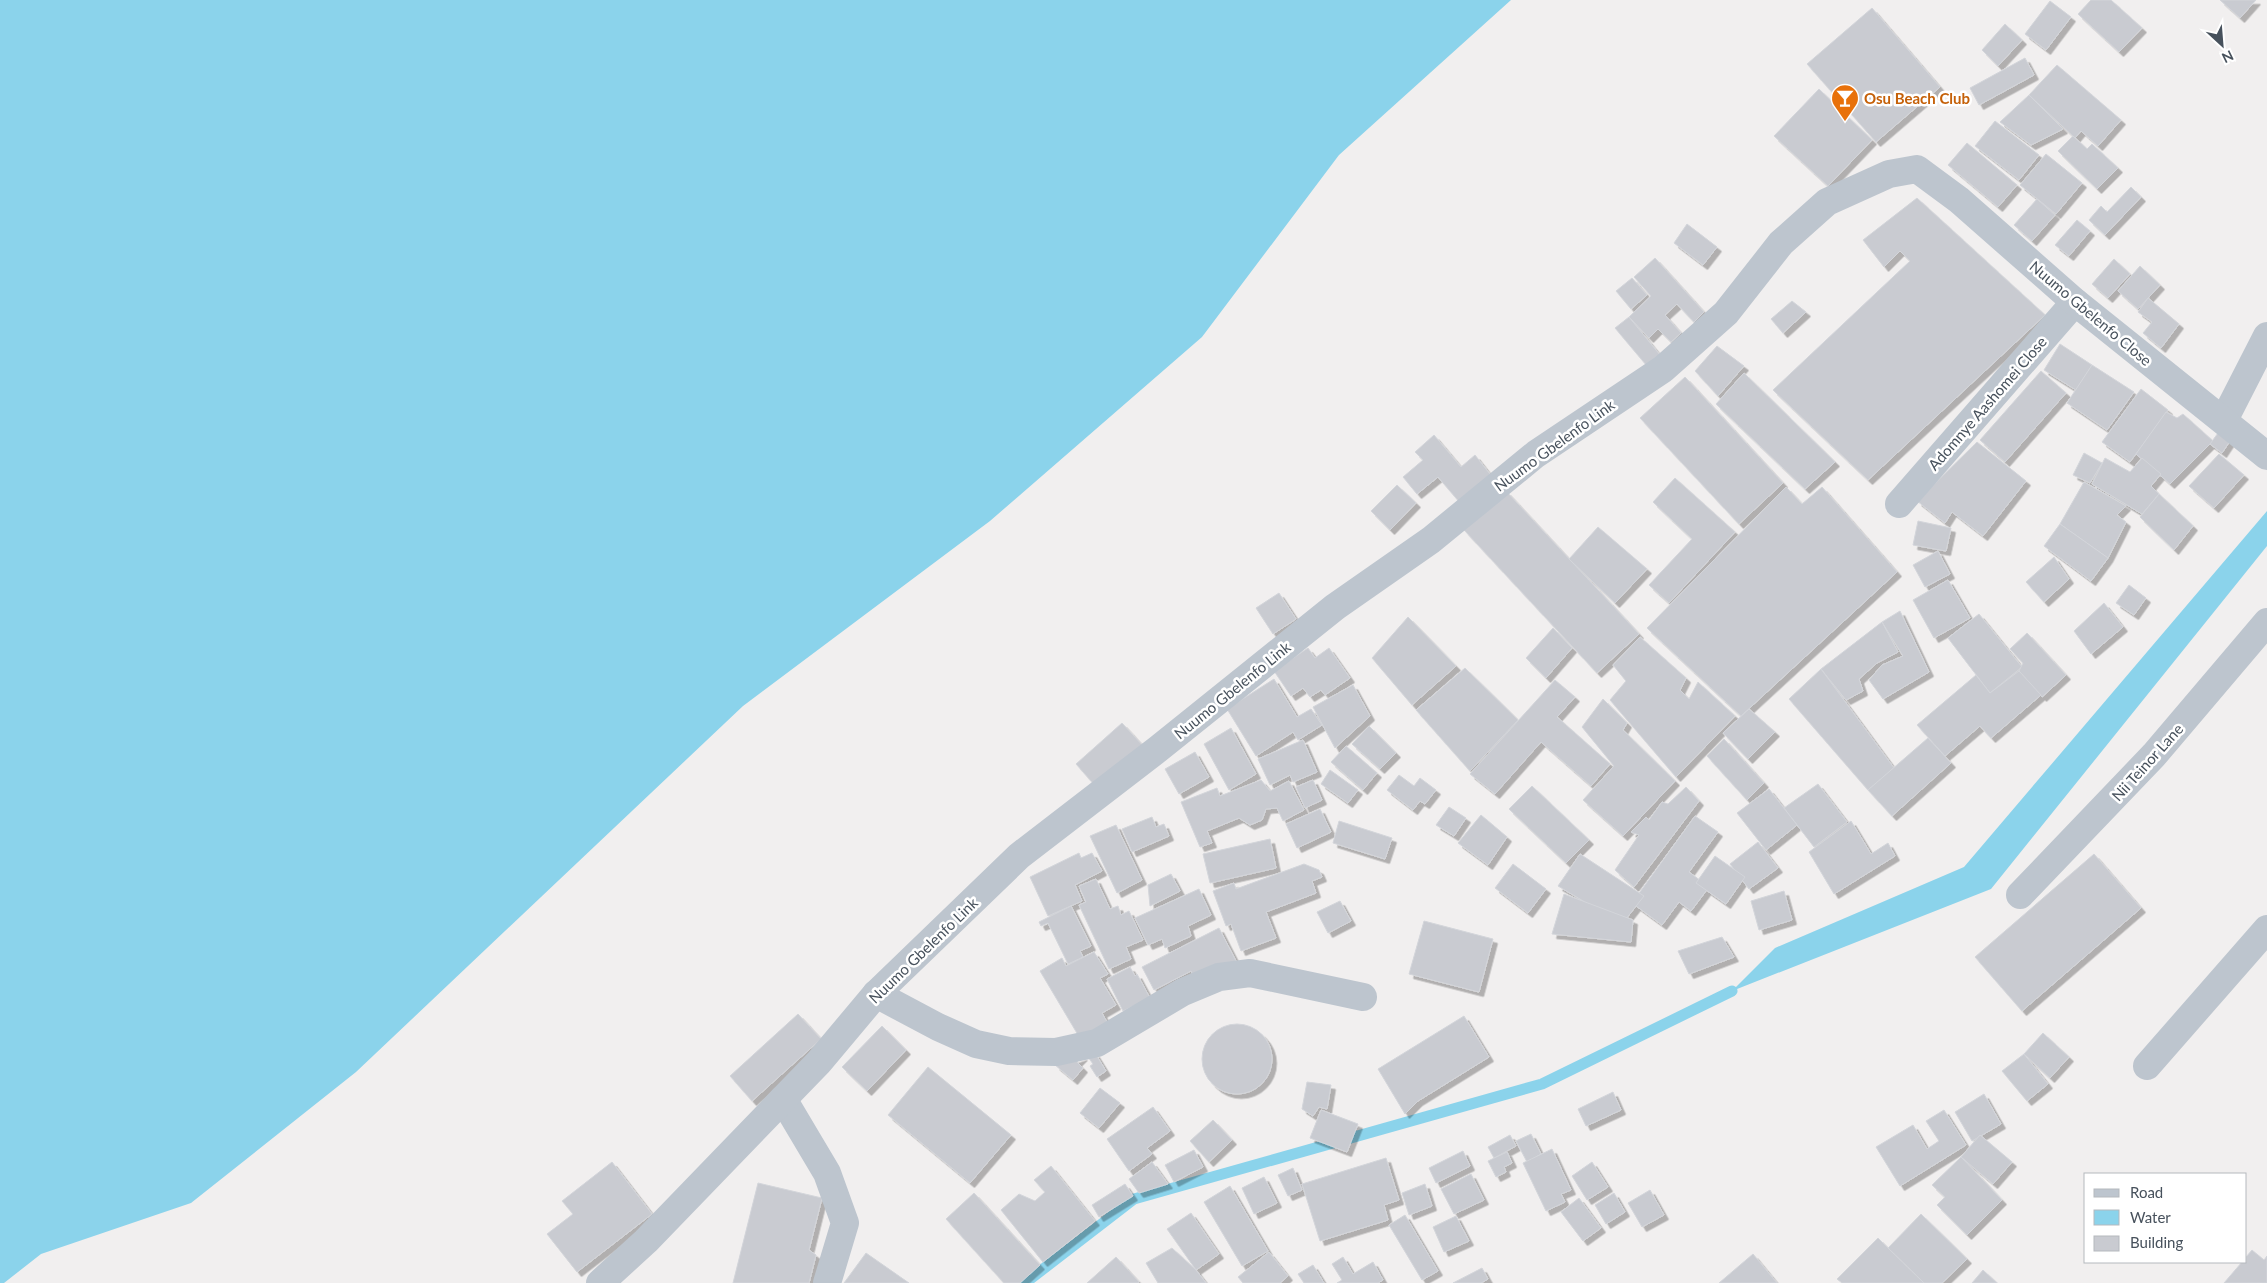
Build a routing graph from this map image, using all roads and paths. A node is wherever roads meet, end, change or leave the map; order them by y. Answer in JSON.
{"nodes":[{"id":1,"x":1916,"y":169,"type":"joint"},
{"id":2,"x":2075,"y":302,"type":"junction"},
{"id":3,"x":2267,"y":336,"type":"edge"},
{"id":4,"x":2224,"y":420,"type":"junction"},
{"id":5,"x":2267,"y":456,"type":"edge"},
{"id":6,"x":1899,"y":504,"type":"dead end"},
{"id":7,"x":2267,"y":622,"type":"edge"},
{"id":8,"x":2020,"y":895,"type":"dead end"},
{"id":9,"x":2267,"y":929,"type":"edge"},
{"id":10,"x":876,"y":994,"type":"junction"},
{"id":11,"x":1363,"y":997,"type":"dead end"},
{"id":12,"x":2147,"y":1066,"type":"dead end"},
{"id":13,"x":783,"y":1099,"type":"junction"},
{"id":14,"x":600,"y":1283,"type":"edge"},
{"id":15,"x":827,"y":1283,"type":"edge"}],
"edges":[{"from":1,"to":2,"type":"street","name":"Nuumo Gbelenfo Close"},
{"from":1,"to":10,"type":"street","name":"Nuumo Gbelenfo Link"},
{"from":2,"to":4,"type":"street","name":"Nuumo Gbelenfo Close"},
{"from":2,"to":6,"type":"street","name":"Adomnye Aashomei Close"},
{"from":3,"to":4,"type":"street"},
{"from":4,"to":5,"type":"street","name":"Nuumo Gbelenfo Close"},
{"from":7,"to":8,"type":"street","name":"Nii Teinor Lane"},
{"from":9,"to":12,"type":"street"},
{"from":10,"to":11,"type":"street"},
{"from":10,"to":13,"type":"street","name":"Nuumo Gbelenfo Link"},
{"from":13,"to":14,"type":"street","name":"Nuumo Gbelenfo Link"},
{"from":13,"to":15,"type":"street"}]}
